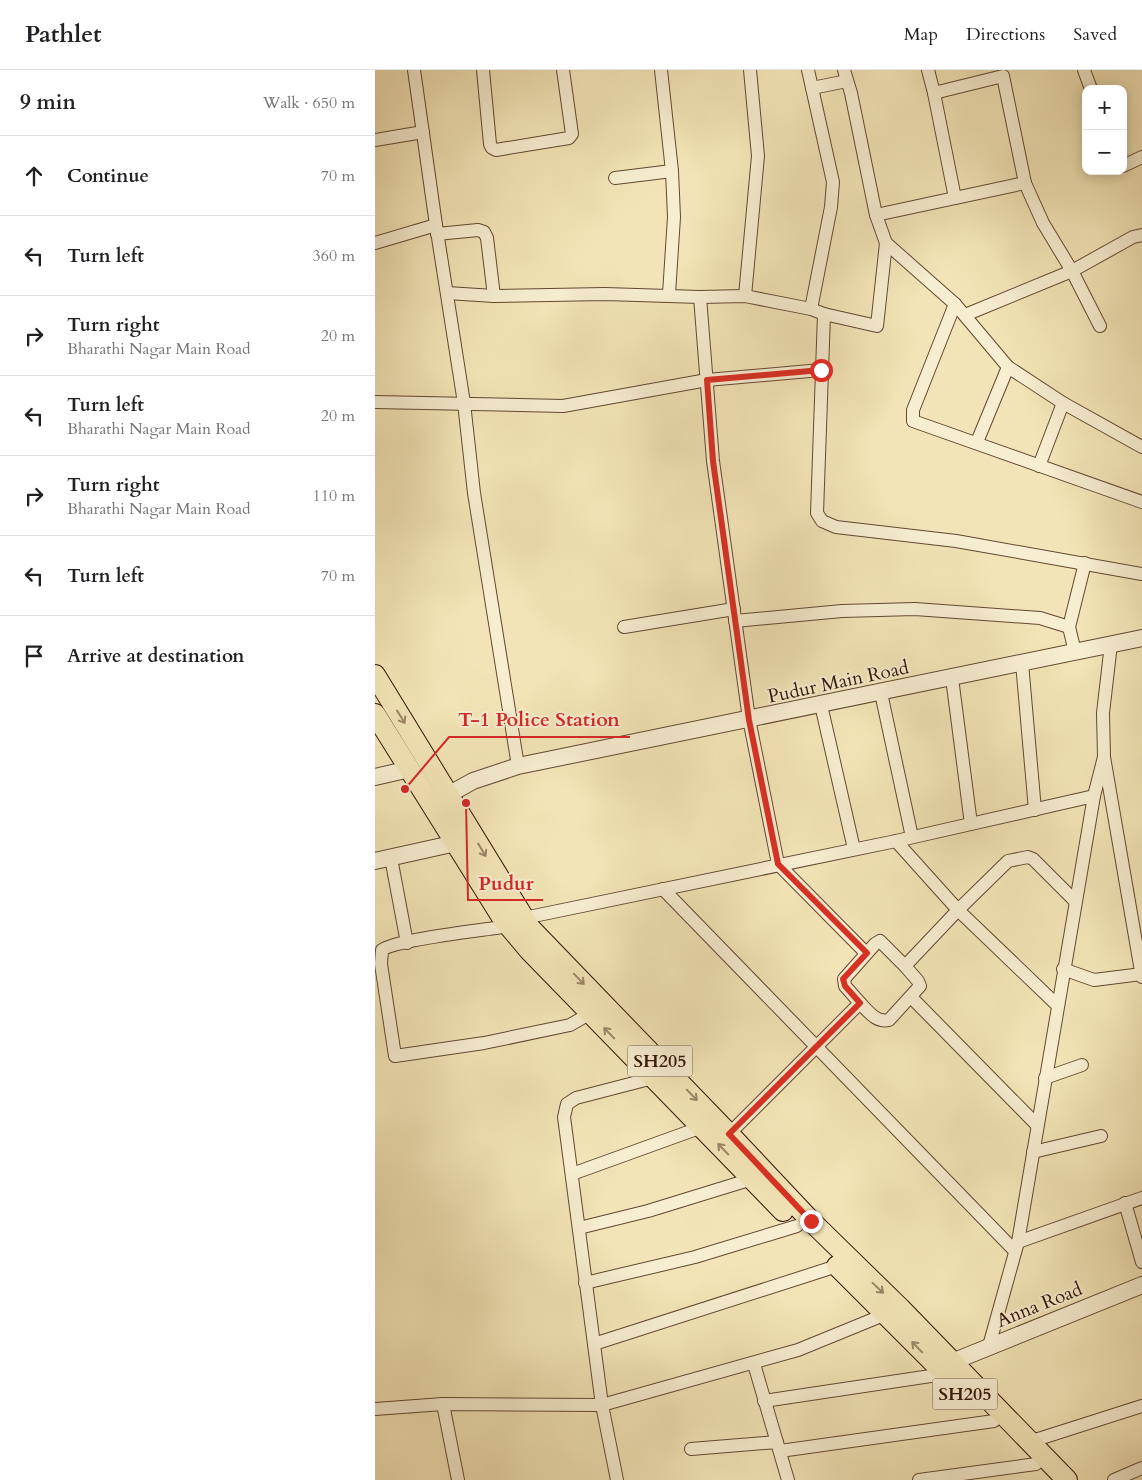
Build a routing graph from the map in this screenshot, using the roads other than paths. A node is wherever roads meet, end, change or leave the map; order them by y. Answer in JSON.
{"nodes":[{"id":1,"x":414,"y":70,"type":"edge"},
{"id":2,"x":483,"y":70,"type":"edge"},
{"id":3,"x":563,"y":70,"type":"edge"},
{"id":4,"x":661,"y":70,"type":"edge"},
{"id":5,"x":750,"y":70,"type":"edge"},
{"id":6,"x":808,"y":70,"type":"edge"},
{"id":7,"x":928,"y":70,"type":"edge"},
{"id":8,"x":1085,"y":70,"type":"edge"},
{"id":9,"x":845,"y":75,"type":"edge"},
{"id":10,"x":1090,"y":85,"type":"edge"},
{"id":11,"x":812,"y":88,"type":"junction"},
{"id":12,"x":934,"y":93,"type":"junction"},
{"id":13,"x":423,"y":132,"type":"junction"},
{"id":14,"x":375,"y":140,"type":"edge"},
{"id":15,"x":1142,"y":157,"type":"edge"},
{"id":16,"x":1127,"y":164,"type":"edge"},
{"id":17,"x":672,"y":171,"type":"junction"},
{"id":18,"x":615,"y":178,"type":"dead end"},
{"id":19,"x":1025,"y":183,"type":"junction"},
{"id":20,"x":955,"y":198,"type":"junction"},
{"id":21,"x":876,"y":215,"type":"junction"},
{"id":22,"x":436,"y":230,"type":"junction"},
{"id":23,"x":1142,"y":235,"type":"edge"},
{"id":24,"x":375,"y":243,"type":"edge"},
{"id":25,"x":885,"y":244,"type":"junction"},
{"id":26,"x":1072,"y":271,"type":"junction"},
{"id":27,"x":447,"y":293,"type":"junction"},
{"id":28,"x":669,"y":294,"type":"junction"},
{"id":29,"x":494,"y":296,"type":"junction"},
{"id":30,"x":745,"y":296,"type":"junction"},
{"id":31,"x":700,"y":297,"type":"junction"},
{"id":32,"x":955,"y":304,"type":"junction"},
{"id":33,"x":811,"y":309,"type":"junction"},
{"id":34,"x":824,"y":314,"type":"junction"},
{"id":35,"x":965,"y":314,"type":"junction"},
{"id":36,"x":1100,"y":326,"type":"dead end"},
{"id":37,"x":1008,"y":367,"type":"junction"},
{"id":38,"x":821,"y":370,"type":"junction"},
{"id":39,"x":707,"y":380,"type":"junction"},
{"id":40,"x":375,"y":402,"type":"edge"},
{"id":41,"x":1063,"y":403,"type":"junction"},
{"id":42,"x":465,"y":404,"type":"junction"},
{"id":43,"x":977,"y":442,"type":"junction"},
{"id":44,"x":1142,"y":447,"type":"edge"},
{"id":45,"x":1039,"y":466,"type":"junction"},
{"id":46,"x":1142,"y":502,"type":"edge"},
{"id":47,"x":1085,"y":563,"type":"junction"},
{"id":48,"x":1142,"y":574,"type":"edge"},
{"id":49,"x":735,"y":615,"type":"junction"},
{"id":50,"x":624,"y":627,"type":"dead end"},
{"id":51,"x":1069,"y":628,"type":"junction"},
{"id":52,"x":1142,"y":638,"type":"edge"},
{"id":53,"x":1111,"y":644,"type":"junction"},
{"id":54,"x":1075,"y":652,"type":"junction"},
{"id":55,"x":1022,"y":663,"type":"junction"},
{"id":56,"x":375,"y":675,"type":"edge"},
{"id":57,"x":952,"y":678,"type":"junction"},
{"id":58,"x":881,"y":692,"type":"junction"},
{"id":59,"x":821,"y":705,"type":"junction"},
{"id":60,"x":375,"y":714,"type":"edge"},
{"id":61,"x":749,"y":720,"type":"junction"},
{"id":62,"x":1104,"y":757,"type":"junction"},
{"id":63,"x":518,"y":766,"type":"junction"},
{"id":64,"x":409,"y":769,"type":"junction"},
{"id":65,"x":375,"y":777,"type":"edge"},
{"id":66,"x":1094,"y":796,"type":"junction"},
{"id":67,"x":440,"y":799,"type":"junction"},
{"id":68,"x":1035,"y":810,"type":"junction"},
{"id":69,"x":971,"y":824,"type":"junction"},
{"id":70,"x":912,"y":837,"type":"junction"},
{"id":71,"x":896,"y":841,"type":"junction"},
{"id":72,"x":456,"y":843,"type":"junction"},
{"id":73,"x":853,"y":849,"type":"junction"},
{"id":74,"x":383,"y":860,"type":"edge"},
{"id":75,"x":778,"y":864,"type":"junction"},
{"id":76,"x":663,"y":889,"type":"junction"},
{"id":77,"x":1075,"y":901,"type":"junction"},
{"id":78,"x":958,"y":910,"type":"junction"},
{"id":79,"x":517,"y":922,"type":"junction"},
{"id":80,"x":407,"y":943,"type":"junction"},
{"id":81,"x":867,"y":953,"type":"junction"},
{"id":82,"x":905,"y":966,"type":"junction"},
{"id":83,"x":1063,"y":969,"type":"junction"},
{"id":84,"x":1142,"y":975,"type":"edge"},
{"id":85,"x":911,"y":997,"type":"junction"},
{"id":86,"x":860,"y":1003,"type":"junction"},
{"id":87,"x":1057,"y":1005,"type":"junction"},
{"id":88,"x":597,"y":1009,"type":"junction"},
{"id":89,"x":815,"y":1048,"type":"junction"},
{"id":90,"x":1082,"y":1065,"type":"dead end"},
{"id":91,"x":659,"y":1071,"type":"junction"},
{"id":92,"x":1045,"y":1078,"type":"junction"},
{"id":93,"x":1037,"y":1125,"type":"junction"},
{"id":94,"x":702,"y":1128,"type":"junction"},
{"id":95,"x":729,"y":1134,"type":"junction"},
{"id":96,"x":1101,"y":1136,"type":"dead end"},
{"id":97,"x":1033,"y":1152,"type":"junction"},
{"id":98,"x":571,"y":1174,"type":"junction"},
{"id":99,"x":752,"y":1179,"type":"junction"},
{"id":100,"x":1142,"y":1198,"type":"edge"},
{"id":101,"x":1125,"y":1203,"type":"junction"},
{"id":102,"x":797,"y":1226,"type":"junction"},
{"id":103,"x":579,"y":1228,"type":"junction"},
{"id":104,"x":1017,"y":1246,"type":"junction"},
{"id":105,"x":1142,"y":1262,"type":"edge"},
{"id":106,"x":837,"y":1266,"type":"junction"},
{"id":107,"x":585,"y":1283,"type":"junction"},
{"id":108,"x":1142,"y":1286,"type":"edge"},
{"id":109,"x":888,"y":1311,"type":"junction"},
{"id":110,"x":594,"y":1344,"type":"junction"},
{"id":111,"x":989,"y":1346,"type":"junction"},
{"id":112,"x":754,"y":1364,"type":"junction"},
{"id":113,"x":948,"y":1368,"type":"junction"},
{"id":114,"x":764,"y":1401,"type":"junction"},
{"id":115,"x":443,"y":1404,"type":"junction"},
{"id":116,"x":602,"y":1405,"type":"junction"},
{"id":117,"x":1142,"y":1406,"type":"edge"},
{"id":118,"x":375,"y":1409,"type":"edge"},
{"id":119,"x":994,"y":1421,"type":"junction"},
{"id":120,"x":1029,"y":1442,"type":"junction"},
{"id":121,"x":779,"y":1447,"type":"junction"},
{"id":122,"x":691,"y":1448,"type":"dead end"},
{"id":123,"x":1036,"y":1464,"type":"junction"},
{"id":124,"x":1142,"y":1468,"type":"edge"},
{"id":125,"x":458,"y":1480,"type":"edge"},
{"id":126,"x":617,"y":1480,"type":"edge"},
{"id":127,"x":788,"y":1480,"type":"edge"},
{"id":128,"x":919,"y":1480,"type":"edge"},
{"id":129,"x":1051,"y":1480,"type":"edge"},
{"id":130,"x":1067,"y":1480,"type":"edge"},
{"id":131,"x":1115,"y":1480,"type":"edge"}],
"edges":[{"from":1,"to":13,"type":"street"},
{"from":2,"to":3,"type":"street"},
{"from":4,"to":17,"type":"street"},
{"from":5,"to":30,"type":"street"},
{"from":6,"to":11,"type":"street"},
{"from":7,"to":12,"type":"street"},
{"from":8,"to":10,"type":"street"},
{"from":9,"to":11,"type":"street"},
{"from":9,"to":21,"type":"street"},
{"from":11,"to":33,"type":"street"},
{"from":12,"to":19,"type":"street"},
{"from":12,"to":20,"type":"street"},
{"from":13,"to":14,"type":"street"},
{"from":13,"to":22,"type":"street"},
{"from":15,"to":16,"type":"street"},
{"from":17,"to":18,"type":"street"},
{"from":17,"to":28,"type":"street"},
{"from":19,"to":20,"type":"street"},
{"from":19,"to":26,"type":"street"},
{"from":20,"to":21,"type":"street"},
{"from":21,"to":25,"type":"street"},
{"from":22,"to":24,"type":"street"},
{"from":22,"to":27,"type":"street"},
{"from":22,"to":29,"type":"street"},
{"from":23,"to":26,"type":"street"},
{"from":25,"to":32,"type":"street"},
{"from":25,"to":34,"type":"street"},
{"from":26,"to":35,"type":"street"},
{"from":26,"to":36,"type":"street"},
{"from":27,"to":29,"type":"street"},
{"from":27,"to":42,"type":"street"},
{"from":28,"to":29,"type":"street"},
{"from":28,"to":31,"type":"street"},
{"from":30,"to":31,"type":"street"},
{"from":30,"to":33,"type":"street"},
{"from":31,"to":39,"type":"street"},
{"from":32,"to":35,"type":"street"},
{"from":32,"to":43,"type":"street"},
{"from":33,"to":34,"type":"street"},
{"from":34,"to":38,"type":"street"},
{"from":35,"to":37,"type":"street"},
{"from":37,"to":41,"type":"street"},
{"from":37,"to":43,"type":"street"},
{"from":38,"to":39,"type":"street"},
{"from":38,"to":47,"type":"street"},
{"from":39,"to":42,"type":"street"},
{"from":39,"to":49,"type":"street"},
{"from":40,"to":42,"type":"street"},
{"from":41,"to":44,"type":"street"},
{"from":41,"to":45,"type":"street"},
{"from":42,"to":63,"type":"street"},
{"from":43,"to":45,"type":"street"},
{"from":45,"to":46,"type":"street"},
{"from":47,"to":48,"type":"street"},
{"from":47,"to":51,"type":"street"},
{"from":49,"to":50,"type":"street"},
{"from":49,"to":51,"type":"street"},
{"from":49,"to":61,"type":"street"},
{"from":51,"to":54,"type":"street"},
{"from":52,"to":53,"type":"street","name":"Pudur Main Road"},
{"from":53,"to":54,"type":"street","name":"Pudur Main Road"},
{"from":53,"to":62,"type":"street"},
{"from":54,"to":55,"type":"street","name":"Pudur Main Road"},
{"from":55,"to":57,"type":"street","name":"Pudur Main Road"},
{"from":55,"to":68,"type":"street"},
{"from":56,"to":67,"type":"main road","one_way":true},
{"from":57,"to":58,"type":"street","name":"Pudur Main Road"},
{"from":57,"to":69,"type":"street"},
{"from":58,"to":59,"type":"street","name":"Pudur Main Road"},
{"from":58,"to":70,"type":"street"},
{"from":59,"to":61,"type":"street","name":"Pudur Main Road"},
{"from":59,"to":73,"type":"street"},
{"from":60,"to":64,"type":"main road"},
{"from":61,"to":63,"type":"street","name":"Pudur Main Road"},
{"from":61,"to":75,"type":"street"},
{"from":62,"to":66,"type":"street"},
{"from":62,"to":84,"type":"street"},
{"from":63,"to":67,"type":"street","name":"Pudur Main Road"},
{"from":64,"to":65,"type":"street"},
{"from":64,"to":67,"type":"main road"},
{"from":66,"to":68,"type":"street"},
{"from":66,"to":77,"type":"street"},
{"from":67,"to":72,"type":"main road"},
{"from":67,"to":79,"type":"main road","one_way":true},
{"from":68,"to":69,"type":"street"},
{"from":69,"to":70,"type":"street"},
{"from":70,"to":71,"type":"street"},
{"from":71,"to":73,"type":"street"},
{"from":71,"to":78,"type":"street"},
{"from":72,"to":74,"type":"street"},
{"from":72,"to":79,"type":"main road"},
{"from":73,"to":75,"type":"street"},
{"from":74,"to":80,"type":"street"},
{"from":75,"to":76,"type":"street"},
{"from":75,"to":81,"type":"street"},
{"from":76,"to":79,"type":"street"},
{"from":76,"to":89,"type":"street"},
{"from":77,"to":78,"type":"street"},
{"from":77,"to":83,"type":"street"},
{"from":78,"to":82,"type":"street"},
{"from":78,"to":87,"type":"street"},
{"from":79,"to":80,"type":"street"},
{"from":79,"to":88,"type":"main road"},
{"from":80,"to":88,"type":"street"},
{"from":81,"to":82,"type":"street"},
{"from":81,"to":86,"type":"street"},
{"from":82,"to":85,"type":"street"},
{"from":83,"to":84,"type":"street"},
{"from":83,"to":87,"type":"street"},
{"from":85,"to":86,"type":"street"},
{"from":85,"to":93,"type":"street"},
{"from":86,"to":89,"type":"street"},
{"from":87,"to":92,"type":"street"},
{"from":88,"to":91,"type":"main road"},
{"from":89,"to":95,"type":"street"},
{"from":89,"to":104,"type":"street"},
{"from":90,"to":92,"type":"street"},
{"from":91,"to":94,"type":"main road"},
{"from":91,"to":95,"type":"main road","number":"SH205","one_way":true},
{"from":91,"to":98,"type":"street"},
{"from":92,"to":93,"type":"street"},
{"from":93,"to":97,"type":"street"},
{"from":94,"to":98,"type":"street"},
{"from":99,"to":94,"type":"main road","one_way":true},
{"from":95,"to":109,"type":"main road","number":"SH205","one_way":true},
{"from":96,"to":97,"type":"street"},
{"from":97,"to":104,"type":"street"},
{"from":98,"to":103,"type":"street"},
{"from":99,"to":102,"type":"main road"},
{"from":99,"to":103,"type":"street"},
{"from":100,"to":101,"type":"street"},
{"from":101,"to":104,"type":"street"},
{"from":101,"to":105,"type":"street"},
{"from":102,"to":106,"type":"main road"},
{"from":102,"to":107,"type":"street"},
{"from":103,"to":107,"type":"street"},
{"from":104,"to":111,"type":"street"},
{"from":106,"to":109,"type":"main road"},
{"from":106,"to":110,"type":"street"},
{"from":107,"to":110,"type":"street"},
{"from":108,"to":111,"type":"street","name":"Anna Road"},
{"from":109,"to":112,"type":"street"},
{"from":109,"to":113,"type":"main road","number":"SH205"},
{"from":110,"to":116,"type":"street"},
{"from":111,"to":113,"type":"street","name":"Anna Road"},
{"from":112,"to":114,"type":"street"},
{"from":112,"to":116,"type":"street"},
{"from":113,"to":114,"type":"street"},
{"from":113,"to":119,"type":"main road","number":"SH205"},
{"from":113,"to":120,"type":"main road","number":"SH205"},
{"from":114,"to":121,"type":"street"},
{"from":115,"to":116,"type":"street"},
{"from":115,"to":118,"type":"street"},
{"from":115,"to":125,"type":"street"},
{"from":116,"to":126,"type":"street"},
{"from":117,"to":120,"type":"street"},
{"from":119,"to":121,"type":"street"},
{"from":119,"to":123,"type":"main road","number":"SH205"},
{"from":120,"to":130,"type":"main road","number":"SH205"},
{"from":121,"to":122,"type":"street"},
{"from":121,"to":127,"type":"street"},
{"from":123,"to":128,"type":"street"},
{"from":123,"to":129,"type":"main road","number":"SH205"},
{"from":124,"to":131,"type":"street"}]}
